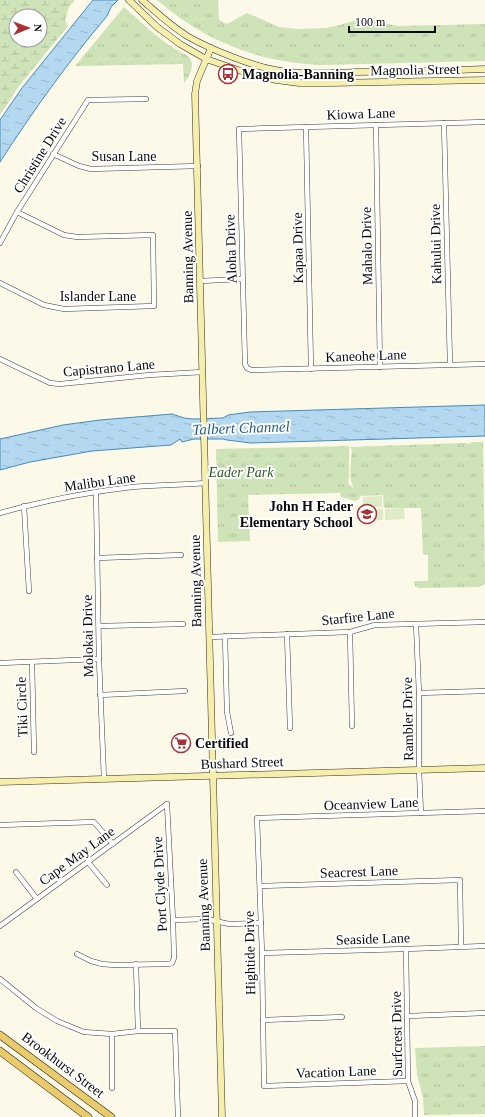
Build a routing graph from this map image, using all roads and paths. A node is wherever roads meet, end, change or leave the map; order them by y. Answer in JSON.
{"nodes":[{"id":1,"x":142,"y":0,"type":"edge"},
{"id":2,"x":129,"y":1,"type":"edge"},
{"id":3,"x":211,"y":48,"type":"junction"},
{"id":4,"x":206,"y":59,"type":"junction"},
{"id":5,"x":485,"y":69,"type":"edge"},
{"id":6,"x":485,"y":80,"type":"edge"},
{"id":7,"x":146,"y":99,"type":"dead end"},
{"id":8,"x":485,"y":122,"type":"edge"},
{"id":9,"x":444,"y":123,"type":"junction"},
{"id":10,"x":376,"y":125,"type":"junction"},
{"id":11,"x":306,"y":127,"type":"junction"},
{"id":12,"x":238,"y":129,"type":"joint"},
{"id":13,"x":53,"y":154,"type":"junction"},
{"id":14,"x":198,"y":166,"type":"junction"},
{"id":15,"x":17,"y":212,"type":"junction"},
{"id":16,"x":0,"y":243,"type":"edge"},
{"id":17,"x":242,"y":279,"type":"junction"},
{"id":18,"x":200,"y":281,"type":"junction"},
{"id":19,"x":0,"y":283,"type":"edge"},
{"id":20,"x":0,"y":359,"type":"edge"},
{"id":21,"x":450,"y":364,"type":"junction"},
{"id":22,"x":485,"y":364,"type":"edge"},
{"id":23,"x":380,"y":367,"type":"junction"},
{"id":24,"x":248,"y":368,"type":"joint"},
{"id":25,"x":311,"y":369,"type":"junction"},
{"id":26,"x":203,"y":372,"type":"junction"},
{"id":27,"x":206,"y":484,"type":"junction"},
{"id":28,"x":96,"y":492,"type":"junction"},
{"id":29,"x":24,"y":506,"type":"junction"},
{"id":30,"x":0,"y":513,"type":"edge"},
{"id":31,"x":181,"y":555,"type":"dead end"},
{"id":32,"x":97,"y":558,"type":"junction"},
{"id":33,"x":29,"y":591,"type":"dead end"},
{"id":34,"x":485,"y":622,"type":"edge"},
{"id":35,"x":183,"y":624,"type":"dead end"},
{"id":36,"x":416,"y":624,"type":"junction"},
{"id":37,"x":99,"y":626,"type":"junction"},
{"id":38,"x":350,"y":632,"type":"junction"},
{"id":39,"x":287,"y":634,"type":"junction"},
{"id":40,"x":225,"y":636,"type":"junction"},
{"id":41,"x":210,"y":637,"type":"junction"},
{"id":42,"x":99,"y":659,"type":"junction"},
{"id":43,"x":32,"y":662,"type":"junction"},
{"id":44,"x":0,"y":663,"type":"edge"},
{"id":45,"x":185,"y":691,"type":"dead end"},
{"id":46,"x":485,"y":692,"type":"edge"},
{"id":47,"x":419,"y":693,"type":"junction"},
{"id":48,"x":100,"y":695,"type":"junction"},
{"id":49,"x":352,"y":726,"type":"dead end"},
{"id":50,"x":290,"y":728,"type":"dead end"},
{"id":51,"x":231,"y":733,"type":"dead end"},
{"id":52,"x":34,"y":752,"type":"dead end"},
{"id":53,"x":485,"y":768,"type":"edge"},
{"id":54,"x":419,"y":770,"type":"junction"},
{"id":55,"x":213,"y":776,"type":"junction"},
{"id":56,"x":104,"y":779,"type":"junction"},
{"id":57,"x":0,"y":782,"type":"edge"},
{"id":58,"x":167,"y":804,"type":"joint"},
{"id":59,"x":485,"y":811,"type":"edge"},
{"id":60,"x":421,"y":813,"type":"junction"},
{"id":61,"x":257,"y":818,"type":"joint"},
{"id":62,"x":0,"y":825,"type":"edge"},
{"id":63,"x":113,"y":844,"type":"junction"},
{"id":64,"x":88,"y":862,"type":"junction"},
{"id":65,"x":16,"y":872,"type":"dead end"},
{"id":66,"x":107,"y":885,"type":"dead end"},
{"id":67,"x":260,"y":886,"type":"junction"},
{"id":68,"x":37,"y":899,"type":"junction"},
{"id":69,"x":173,"y":920,"type":"junction"},
{"id":70,"x":217,"y":921,"type":"junction"},
{"id":71,"x":261,"y":923,"type":"junction"},
{"id":72,"x":0,"y":926,"type":"edge"},
{"id":73,"x":461,"y":946,"type":"junction"},
{"id":74,"x":485,"y":946,"type":"edge"},
{"id":75,"x":406,"y":950,"type":"junction"},
{"id":76,"x":262,"y":953,"type":"junction"},
{"id":77,"x":77,"y":954,"type":"dead end"},
{"id":78,"x":136,"y":964,"type":"junction"},
{"id":79,"x":0,"y":980,"type":"edge"},
{"id":80,"x":485,"y":1013,"type":"edge"},
{"id":81,"x":408,"y":1016,"type":"junction"},
{"id":82,"x":342,"y":1017,"type":"dead end"},
{"id":83,"x":263,"y":1020,"type":"junction"},
{"id":84,"x":138,"y":1031,"type":"junction"},
{"id":85,"x":112,"y":1034,"type":"junction"},
{"id":86,"x":0,"y":1035,"type":"edge"},
{"id":87,"x":0,"y":1051,"type":"edge"},
{"id":88,"x":408,"y":1081,"type":"junction"},
{"id":89,"x":264,"y":1086,"type":"joint"},
{"id":90,"x":112,"y":1088,"type":"dead end"},
{"id":91,"x":88,"y":1117,"type":"edge"},
{"id":92,"x":111,"y":1117,"type":"edge"},
{"id":93,"x":178,"y":1117,"type":"edge"},
{"id":94,"x":222,"y":1117,"type":"edge"},
{"id":95,"x":415,"y":1117,"type":"edge"}],
"edges":[{"from":1,"to":3,"type":"street","name":"Magnolia Street"},
{"from":2,"to":4,"type":"street","name":"Magnolia Street"},
{"from":3,"to":4,"type":"street","name":"Banning Avenue"},
{"from":3,"to":5,"type":"street","name":"Magnolia Street"},
{"from":4,"to":6,"type":"street","name":"Magnolia Street"},
{"from":4,"to":14,"type":"street","name":"Banning Avenue"},
{"from":7,"to":13,"type":"street","name":"Christine Drive"},
{"from":8,"to":9,"type":"street","name":"Kiowa Lane"},
{"from":9,"to":10,"type":"street","name":"Kiowa Lane"},
{"from":9,"to":21,"type":"street","name":"Kahului Drive"},
{"from":10,"to":11,"type":"street","name":"Kiowa Lane"},
{"from":10,"to":23,"type":"street","name":"Mahalo Drive"},
{"from":11,"to":12,"type":"street","name":"Kiowa Lane"},
{"from":11,"to":25,"type":"street","name":"Kapaa Drive"},
{"from":12,"to":17,"type":"street","name":"Aloha Drive"},
{"from":13,"to":14,"type":"street","name":"Susan Lane"},
{"from":13,"to":15,"type":"street","name":"Christine Drive"},
{"from":14,"to":18,"type":"street","name":"Banning Avenue"},
{"from":15,"to":16,"type":"street","name":"Christine Drive"},
{"from":15,"to":19,"type":"street","name":"Islander Lane"},
{"from":17,"to":18,"type":"street"},
{"from":17,"to":24,"type":"street","name":"Aloha Drive"},
{"from":18,"to":26,"type":"street","name":"Banning Avenue"},
{"from":20,"to":26,"type":"street","name":"Capistrano Lane"},
{"from":21,"to":22,"type":"street","name":"Kaneohe Lane"},
{"from":21,"to":23,"type":"street","name":"Kaneohe Lane"},
{"from":23,"to":25,"type":"street","name":"Kaneohe Lane"},
{"from":24,"to":25,"type":"street","name":"Kaneohe Lane"},
{"from":26,"to":27,"type":"street","name":"Banning Avenue"},
{"from":27,"to":28,"type":"street","name":"Malibu Lane"},
{"from":27,"to":41,"type":"street","name":"Banning Avenue"},
{"from":28,"to":29,"type":"street","name":"Malibu Lane"},
{"from":28,"to":32,"type":"street","name":"Molokai Drive"},
{"from":29,"to":30,"type":"street","name":"Malibu Lane"},
{"from":29,"to":33,"type":"street"},
{"from":31,"to":32,"type":"street"},
{"from":32,"to":37,"type":"street","name":"Molokai Drive"},
{"from":34,"to":36,"type":"street","name":"Starfire Lane"},
{"from":35,"to":37,"type":"street"},
{"from":36,"to":38,"type":"street","name":"Starfire Lane"},
{"from":36,"to":47,"type":"street","name":"Rambler Drive"},
{"from":37,"to":42,"type":"street","name":"Molokai Drive"},
{"from":38,"to":39,"type":"street","name":"Starfire Lane"},
{"from":38,"to":49,"type":"street"},
{"from":39,"to":40,"type":"street","name":"Starfire Lane"},
{"from":39,"to":50,"type":"street"},
{"from":40,"to":41,"type":"street","name":"Starfire Lane"},
{"from":40,"to":51,"type":"street"},
{"from":41,"to":55,"type":"street","name":"Banning Avenue"},
{"from":42,"to":43,"type":"street"},
{"from":42,"to":48,"type":"street","name":"Molokai Drive"},
{"from":43,"to":44,"type":"street"},
{"from":43,"to":52,"type":"street","name":"Tiki Circle"},
{"from":45,"to":48,"type":"street"},
{"from":46,"to":47,"type":"street"},
{"from":47,"to":54,"type":"street","name":"Rambler Drive"},
{"from":48,"to":56,"type":"street","name":"Molokai Drive"},
{"from":53,"to":54,"type":"street","name":"Bushard Street"},
{"from":54,"to":55,"type":"street","name":"Bushard Street"},
{"from":54,"to":60,"type":"street","name":"Rambler Drive"},
{"from":55,"to":56,"type":"street","name":"Bushard Street"},
{"from":55,"to":70,"type":"street","name":"Banning Avenue"},
{"from":56,"to":57,"type":"street","name":"Bushard Street"},
{"from":58,"to":63,"type":"street","name":"Cape May Lane"},
{"from":58,"to":69,"type":"street","name":"Port Clyde Drive"},
{"from":59,"to":60,"type":"street","name":"Oceanview Lane"},
{"from":60,"to":61,"type":"street","name":"Oceanview Lane"},
{"from":61,"to":67,"type":"street","name":"Hightide Drive"},
{"from":62,"to":63,"type":"street"},
{"from":63,"to":64,"type":"street","name":"Cape May Lane"},
{"from":64,"to":66,"type":"street"},
{"from":64,"to":68,"type":"street","name":"Cape May Lane"},
{"from":65,"to":68,"type":"street"},
{"from":67,"to":71,"type":"street","name":"Hightide Drive"},
{"from":67,"to":73,"type":"street","name":"Seacrest Lane"},
{"from":68,"to":72,"type":"street","name":"Cape May Lane"},
{"from":69,"to":70,"type":"street"},
{"from":69,"to":78,"type":"street","name":"Port Clyde Drive"},
{"from":70,"to":71,"type":"street"},
{"from":70,"to":94,"type":"street","name":"Banning Avenue"},
{"from":71,"to":76,"type":"street","name":"Hightide Drive"},
{"from":73,"to":74,"type":"street","name":"Seaside Lane"},
{"from":73,"to":75,"type":"street","name":"Seaside Lane"},
{"from":75,"to":76,"type":"street","name":"Seaside Lane"},
{"from":75,"to":81,"type":"street","name":"Surfcrest Drive"},
{"from":76,"to":83,"type":"street","name":"Hightide Drive"},
{"from":77,"to":78,"type":"street"},
{"from":78,"to":84,"type":"street"},
{"from":79,"to":85,"type":"street"},
{"from":80,"to":81,"type":"street"},
{"from":81,"to":88,"type":"street","name":"Surfcrest Drive"},
{"from":82,"to":83,"type":"street"},
{"from":83,"to":89,"type":"street","name":"Hightide Drive"},
{"from":84,"to":85,"type":"street"},
{"from":84,"to":93,"type":"street"},
{"from":85,"to":90,"type":"street"},
{"from":86,"to":92,"type":"main road","name":"Brookhurst Street"},
{"from":87,"to":91,"type":"main road","name":"Brookhurst Street"},
{"from":88,"to":89,"type":"street","name":"Vacation Lane"},
{"from":88,"to":95,"type":"street","name":"Surfcrest Drive"}]}
